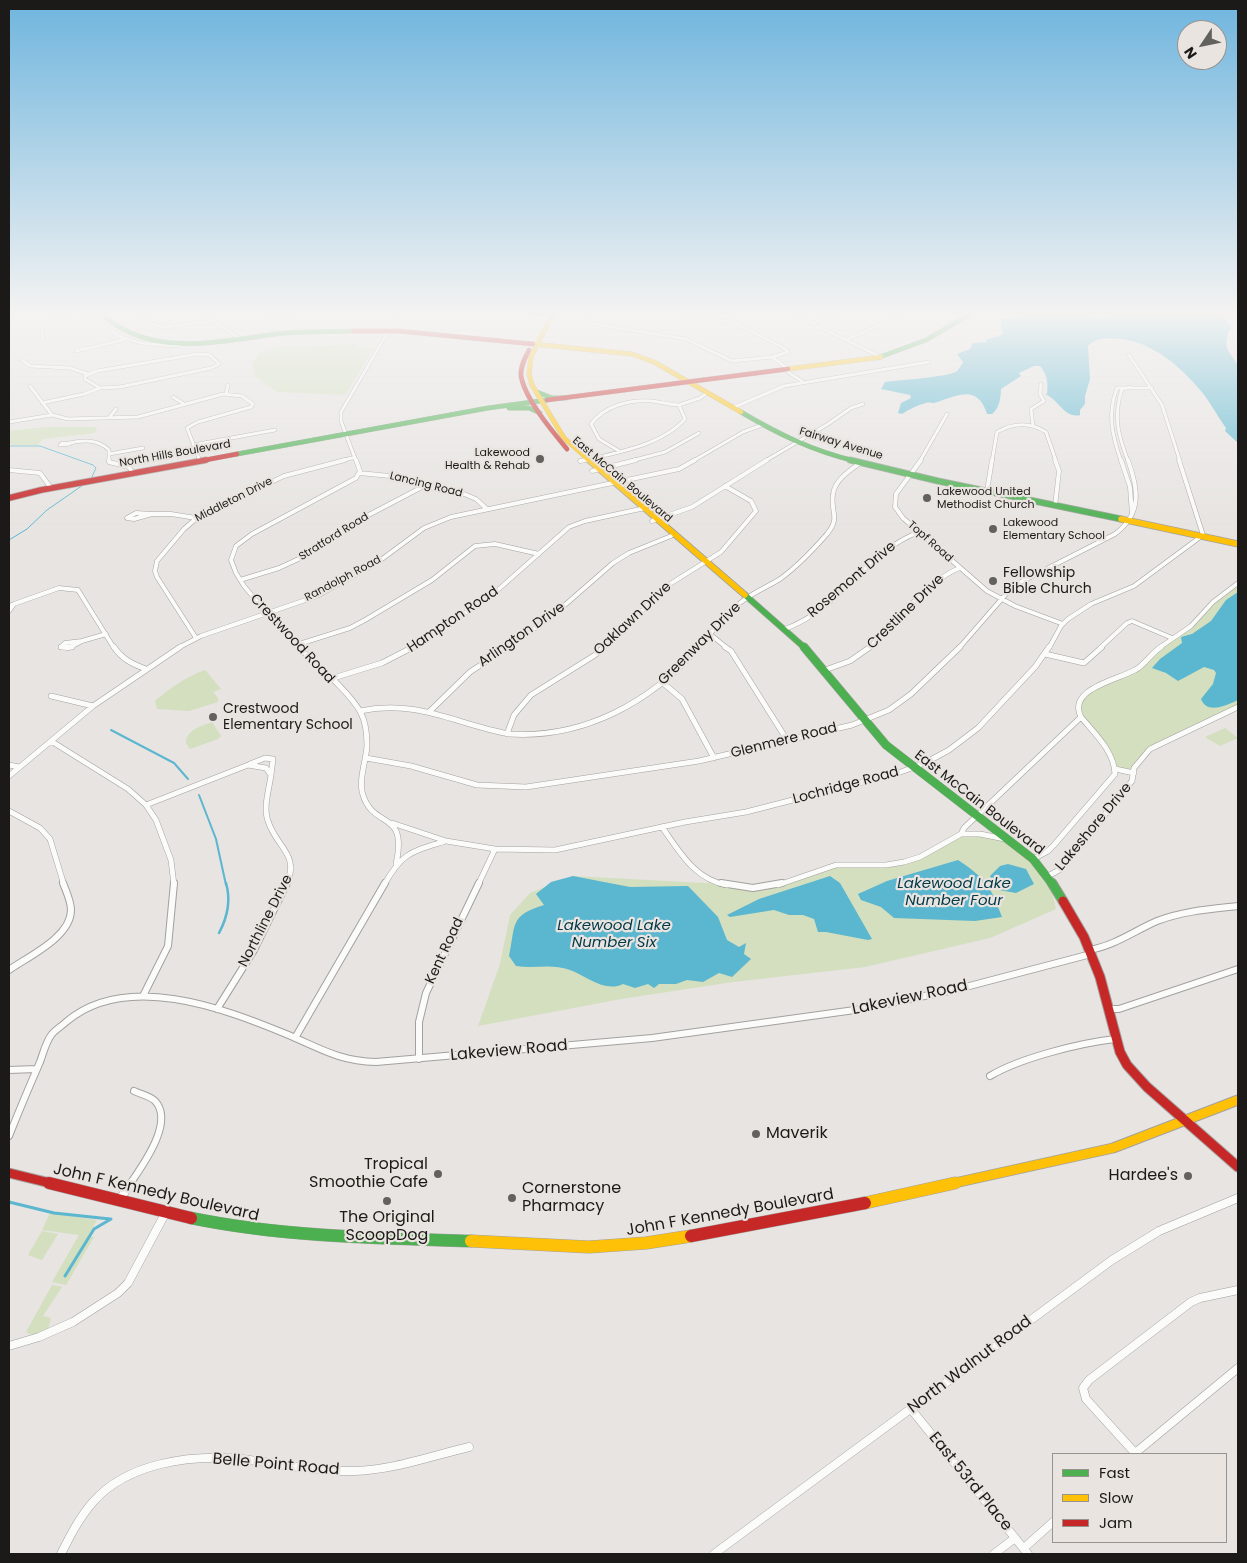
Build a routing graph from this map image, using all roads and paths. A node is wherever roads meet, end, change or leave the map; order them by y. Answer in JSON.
{"nodes":[{"id":1,"x":228,"y":385,"type":"dead end"},
{"id":2,"x":30,"y":386,"type":"dead end"},
{"id":3,"x":97,"y":386,"type":"edge"},
{"id":4,"x":120,"y":386,"type":"edge"},
{"id":5,"x":355,"y":386,"type":"edge"},
{"id":6,"x":531,"y":386,"type":"edge"},
{"id":7,"x":667,"y":386,"type":"edge"},
{"id":8,"x":695,"y":386,"type":"edge"},
{"id":9,"x":788,"y":386,"type":"edge"},
{"id":10,"x":1041,"y":386,"type":"edge"},
{"id":11,"x":1131,"y":387,"type":"junction"},
{"id":12,"x":100,"y":388,"type":"junction"},
{"id":13,"x":1152,"y":388,"type":"joint"},
{"id":14,"x":532,"y":392,"type":"junction"},
{"id":15,"x":707,"y":393,"type":"junction"},
{"id":16,"x":226,"y":394,"type":"junction"},
{"id":17,"x":173,"y":397,"type":"dead end"},
{"id":18,"x":567,"y":399,"type":"junction"},
{"id":19,"x":42,"y":403,"type":"junction"},
{"id":20,"x":539,"y":403,"type":"junction"},
{"id":21,"x":184,"y":404,"type":"junction"},
{"id":22,"x":862,"y":404,"type":"dead end"},
{"id":23,"x":679,"y":405,"type":"junction"},
{"id":24,"x":508,"y":407,"type":"junction"},
{"id":25,"x":732,"y":408,"type":"junction"},
{"id":26,"x":116,"y":409,"type":"dead end"},
{"id":27,"x":540,"y":413,"type":"junction"},
{"id":28,"x":549,"y":413,"type":"junction"},
{"id":29,"x":948,"y":414,"type":"dead end"},
{"id":30,"x":52,"y":415,"type":"junction"},
{"id":31,"x":109,"y":418,"type":"junction"},
{"id":32,"x":9,"y":422,"type":"edge"},
{"id":33,"x":762,"y":425,"type":"junction"},
{"id":34,"x":1032,"y":426,"type":"junction"},
{"id":35,"x":275,"y":430,"type":"dead end"},
{"id":36,"x":699,"y":433,"type":"dead end"},
{"id":37,"x":346,"y":435,"type":"junction"},
{"id":38,"x":796,"y":442,"type":"junction"},
{"id":39,"x":69,"y":443,"type":"dead end"},
{"id":40,"x":193,"y":445,"type":"junction"},
{"id":41,"x":143,"y":448,"type":"dead end"},
{"id":42,"x":619,"y":451,"type":"junction"},
{"id":43,"x":109,"y":454,"type":"junction"},
{"id":44,"x":355,"y":457,"type":"junction"},
{"id":45,"x":583,"y":460,"type":"junction"},
{"id":46,"x":200,"y":461,"type":"junction"},
{"id":47,"x":860,"y":463,"type":"junction"},
{"id":48,"x":9,"y":470,"type":"edge"},
{"id":49,"x":595,"y":470,"type":"junction"},
{"id":50,"x":133,"y":473,"type":"junction"},
{"id":51,"x":359,"y":473,"type":"junction"},
{"id":52,"x":910,"y":475,"type":"junction"},
{"id":53,"x":610,"y":483,"type":"junction"},
{"id":54,"x":424,"y":486,"type":"junction"},
{"id":55,"x":726,"y":486,"type":"junction"},
{"id":56,"x":51,"y":488,"type":"junction"},
{"id":57,"x":987,"y":491,"type":"junction"},
{"id":58,"x":9,"y":498,"type":"edge"},
{"id":59,"x":1056,"y":506,"type":"junction"},
{"id":60,"x":487,"y":509,"type":"junction"},
{"id":61,"x":642,"y":509,"type":"junction"},
{"id":62,"x":152,"y":514,"type":"junction"},
{"id":63,"x":196,"y":518,"type":"junction"},
{"id":64,"x":1130,"y":518,"type":"junction"},
{"id":65,"x":655,"y":520,"type":"junction"},
{"id":66,"x":919,"y":532,"type":"junction"},
{"id":67,"x":672,"y":536,"type":"junction"},
{"id":68,"x":1203,"y":536,"type":"junction"},
{"id":69,"x":1238,"y":544,"type":"edge"},
{"id":70,"x":691,"y":550,"type":"junction"},
{"id":71,"x":539,"y":554,"type":"junction"},
{"id":72,"x":705,"y":562,"type":"junction"},
{"id":73,"x":960,"y":568,"type":"junction"},
{"id":74,"x":240,"y":580,"type":"junction"},
{"id":75,"x":1238,"y":583,"type":"edge"},
{"id":76,"x":748,"y":597,"type":"junction"},
{"id":77,"x":1000,"y":599,"type":"junction"},
{"id":78,"x":14,"y":604,"type":"junction"},
{"id":79,"x":9,"y":606,"type":"edge"},
{"id":80,"x":9,"y":611,"type":"edge"},
{"id":81,"x":266,"y":614,"type":"junction"},
{"id":82,"x":1063,"y":624,"type":"junction"},
{"id":83,"x":785,"y":629,"type":"junction"},
{"id":84,"x":106,"y":634,"type":"junction"},
{"id":85,"x":711,"y":635,"type":"junction"},
{"id":86,"x":196,"y":638,"type":"junction"},
{"id":87,"x":1172,"y":638,"type":"junction"},
{"id":88,"x":82,"y":641,"type":"dead end"},
{"id":89,"x":296,"y":645,"type":"junction"},
{"id":90,"x":1045,"y":654,"type":"junction"},
{"id":91,"x":146,"y":669,"type":"junction"},
{"id":92,"x":825,"y":670,"type":"junction"},
{"id":93,"x":330,"y":679,"type":"junction"},
{"id":94,"x":663,"y":682,"type":"junction"},
{"id":95,"x":51,"y":696,"type":"dead end"},
{"id":96,"x":93,"y":706,"type":"junction"},
{"id":97,"x":1238,"y":707,"type":"edge"},
{"id":98,"x":360,"y":711,"type":"junction"},
{"id":99,"x":429,"y":712,"type":"junction"},
{"id":100,"x":1081,"y":717,"type":"junction"},
{"id":101,"x":863,"y":720,"type":"junction"},
{"id":102,"x":507,"y":734,"type":"junction"},
{"id":103,"x":787,"y":740,"type":"junction"},
{"id":104,"x":51,"y":741,"type":"junction"},
{"id":105,"x":366,"y":758,"type":"junction"},
{"id":106,"x":714,"y":758,"type":"junction"},
{"id":107,"x":9,"y":764,"type":"edge"},
{"id":108,"x":248,"y":765,"type":"junction"},
{"id":109,"x":19,"y":767,"type":"junction"},
{"id":110,"x":913,"y":767,"type":"junction"},
{"id":111,"x":1115,"y":769,"type":"junction"},
{"id":112,"x":1134,"y":773,"type":"junction"},
{"id":113,"x":272,"y":775,"type":"junction"},
{"id":114,"x":9,"y":776,"type":"edge"},
{"id":115,"x":146,"y":805,"type":"junction"},
{"id":116,"x":9,"y":811,"type":"edge"},
{"id":117,"x":977,"y":815,"type":"junction"},
{"id":118,"x":392,"y":823,"type":"junction"},
{"id":119,"x":662,"y":827,"type":"junction"},
{"id":120,"x":961,"y":834,"type":"junction"},
{"id":121,"x":1009,"y":840,"type":"junction"},
{"id":122,"x":446,"y":841,"type":"junction"},
{"id":123,"x":495,"y":849,"type":"junction"},
{"id":124,"x":1033,"y":859,"type":"junction"},
{"id":125,"x":396,"y":864,"type":"junction"},
{"id":126,"x":1048,"y":876,"type":"junction"},
{"id":127,"x":1238,"y":906,"type":"edge"},
{"id":128,"x":1090,"y":952,"type":"junction"},
{"id":129,"x":1238,"y":969,"type":"edge"},
{"id":130,"x":9,"y":970,"type":"edge"},
{"id":131,"x":143,"y":996,"type":"junction"},
{"id":132,"x":217,"y":1008,"type":"junction"},
{"id":133,"x":1107,"y":1009,"type":"junction"},
{"id":134,"x":295,"y":1038,"type":"junction"},
{"id":135,"x":1116,"y":1039,"type":"junction"},
{"id":136,"x":419,"y":1059,"type":"junction"},
{"id":137,"x":36,"y":1069,"type":"junction"},
{"id":138,"x":9,"y":1070,"type":"edge"},
{"id":139,"x":990,"y":1076,"type":"dead end"},
{"id":140,"x":134,"y":1091,"type":"dead end"},
{"id":141,"x":1238,"y":1100,"type":"edge"},
{"id":142,"x":1186,"y":1121,"type":"junction"},
{"id":143,"x":9,"y":1136,"type":"edge"},
{"id":144,"x":1238,"y":1167,"type":"edge"},
{"id":145,"x":9,"y":1174,"type":"edge"},
{"id":146,"x":1238,"y":1198,"type":"edge"},
{"id":147,"x":119,"y":1200,"type":"junction"},
{"id":148,"x":167,"y":1211,"type":"junction"},
{"id":149,"x":1238,"y":1290,"type":"edge"},
{"id":150,"x":9,"y":1346,"type":"edge"},
{"id":151,"x":1238,"y":1368,"type":"edge"},
{"id":152,"x":911,"y":1409,"type":"junction"},
{"id":153,"x":469,"y":1447,"type":"dead end"},
{"id":154,"x":1134,"y":1453,"type":"edge"},
{"id":155,"x":1136,"y":1453,"type":"edge"},
{"id":156,"x":1052,"y":1523,"type":"edge"},
{"id":157,"x":1015,"y":1538,"type":"junction"},
{"id":158,"x":1026,"y":1551,"type":"edge"},
{"id":159,"x":61,"y":1554,"type":"edge"},
{"id":160,"x":714,"y":1554,"type":"edge"},
{"id":161,"x":994,"y":1554,"type":"edge"}],
"edges":[{"from":1,"to":16,"type":"street"},
{"from":2,"to":19,"type":"street"},
{"from":3,"to":12,"type":"street"},
{"from":4,"to":12,"type":"street"},
{"from":5,"to":37,"type":"street"},
{"from":6,"to":14,"type":"street","name":"East McCain Boulevard"},
{"from":7,"to":18,"type":"street","name":"North Hills Boulevard"},
{"from":8,"to":15,"type":"street","name":"Fairway Avenue"},
{"from":9,"to":25,"type":"street"},
{"from":10,"to":34,"type":"street"},
{"from":11,"to":13,"type":"street"},
{"from":11,"to":64,"type":"street"},
{"from":11,"to":64,"type":"street"},
{"from":12,"to":19,"type":"street"},
{"from":13,"to":68,"type":"street"},
{"from":14,"to":18,"type":"street"},
{"from":14,"to":20,"type":"street","name":"East McCain Boulevard"},
{"from":14,"to":24,"type":"street"},
{"from":15,"to":23,"type":"street"},
{"from":15,"to":25,"type":"street","name":"Fairway Avenue"},
{"from":16,"to":21,"type":"street"},
{"from":16,"to":40,"type":"street"},
{"from":17,"to":21,"type":"street"},
{"from":18,"to":20,"type":"street","name":"North Hills Boulevard"},
{"from":18,"to":28,"type":"street"},
{"from":19,"to":30,"type":"street"},
{"from":20,"to":24,"type":"street","name":"North Hills Boulevard"},
{"from":20,"to":27,"type":"street","name":"East McCain Boulevard"},
{"from":20,"to":28,"type":"street","name":"East McCain Boulevard"},
{"from":21,"to":31,"type":"street"},
{"from":22,"to":38,"type":"street"},
{"from":23,"to":42,"type":"street"},
{"from":23,"to":42,"type":"street"},
{"from":24,"to":27,"type":"street"},
{"from":24,"to":37,"type":"street","name":"North Hills Boulevard"},
{"from":25,"to":33,"type":"street","name":"Fairway Avenue"},
{"from":26,"to":31,"type":"street"},
{"from":27,"to":45,"type":"street","name":"East McCain Boulevard"},
{"from":28,"to":45,"type":"street","name":"East McCain Boulevard"},
{"from":29,"to":52,"type":"street","name":"Topf Road"},
{"from":30,"to":31,"type":"street"},
{"from":30,"to":32,"type":"street"},
{"from":33,"to":38,"type":"street","name":"Fairway Avenue"},
{"from":33,"to":53,"type":"street","name":"Randolph Road"},
{"from":34,"to":57,"type":"street"},
{"from":34,"to":59,"type":"street"},
{"from":35,"to":40,"type":"street"},
{"from":36,"to":49,"type":"street"},
{"from":37,"to":44,"type":"street"},
{"from":37,"to":46,"type":"street","name":"North Hills Boulevard"},
{"from":38,"to":47,"type":"street","name":"Fairway Avenue"},
{"from":38,"to":55,"type":"street"},
{"from":39,"to":43,"type":"street"},
{"from":40,"to":46,"type":"street"},
{"from":41,"to":43,"type":"street"},
{"from":42,"to":45,"type":"street"},
{"from":43,"to":50,"type":"street"},
{"from":44,"to":51,"type":"street"},
{"from":44,"to":63,"type":"street","name":"Middleton Drive"},
{"from":45,"to":49,"type":"street","name":"East McCain Boulevard"},
{"from":46,"to":50,"type":"street","name":"North Hills Boulevard"},
{"from":47,"to":52,"type":"street","name":"Fairway Avenue"},
{"from":47,"to":76,"type":"street","name":"Greenway Drive"},
{"from":48,"to":56,"type":"street"},
{"from":49,"to":53,"type":"street","name":"East McCain Boulevard"},
{"from":50,"to":56,"type":"street","name":"North Hills Boulevard"},
{"from":51,"to":54,"type":"street","name":"Lancing Road"},
{"from":51,"to":74,"type":"street","name":"Crestwood Road"},
{"from":52,"to":57,"type":"street","name":"Fairway Avenue"},
{"from":52,"to":66,"type":"street","name":"Topf Road"},
{"from":53,"to":60,"type":"street","name":"Randolph Road"},
{"from":53,"to":61,"type":"street","name":"East McCain Boulevard"},
{"from":54,"to":60,"type":"street","name":"Lancing Road"},
{"from":54,"to":74,"type":"street","name":"Stratford Road"},
{"from":55,"to":65,"type":"street"},
{"from":55,"to":72,"type":"street","name":"Oaklawn Drive"},
{"from":56,"to":58,"type":"street","name":"North Hills Boulevard"},
{"from":57,"to":59,"type":"street","name":"Fairway Avenue"},
{"from":59,"to":64,"type":"street","name":"Fairway Avenue"},
{"from":60,"to":81,"type":"street","name":"Randolph Road"},
{"from":61,"to":65,"type":"street","name":"East McCain Boulevard"},
{"from":61,"to":71,"type":"street","name":"Hampton Road"},
{"from":62,"to":62,"type":"street"},
{"from":62,"to":63,"type":"street"},
{"from":63,"to":86,"type":"street","name":"Middleton Drive"},
{"from":64,"to":68,"type":"street","name":"Fairway Avenue"},
{"from":64,"to":77,"type":"street","name":"Glenmere Road"},
{"from":65,"to":67,"type":"street","name":"East McCain Boulevard"},
{"from":65,"to":70,"type":"street","name":"East McCain Boulevard"},
{"from":66,"to":73,"type":"street","name":"Topf Road"},
{"from":66,"to":83,"type":"street","name":"Rosemont Drive"},
{"from":67,"to":70,"type":"street","name":"East McCain Boulevard"},
{"from":67,"to":99,"type":"street","name":"Arlington Drive"},
{"from":68,"to":69,"type":"street","name":"Fairway Avenue"},
{"from":68,"to":82,"type":"street","name":"Lochridge Road"},
{"from":70,"to":72,"type":"street","name":"East McCain Boulevard"},
{"from":71,"to":89,"type":"street"},
{"from":71,"to":93,"type":"street","name":"Hampton Road"},
{"from":72,"to":76,"type":"street","name":"East McCain Boulevard"},
{"from":72,"to":102,"type":"street","name":"Oaklawn Drive"},
{"from":73,"to":77,"type":"street","name":"Topf Road"},
{"from":73,"to":92,"type":"street","name":"Crestline Drive"},
{"from":74,"to":81,"type":"street","name":"Crestwood Road"},
{"from":75,"to":87,"type":"street"},
{"from":76,"to":83,"type":"street","name":"East McCain Boulevard"},
{"from":76,"to":85,"type":"street","name":"Greenway Drive"},
{"from":77,"to":82,"type":"street","name":"Topf Road"},
{"from":77,"to":101,"type":"street","name":"Glenmere Road"},
{"from":78,"to":79,"type":"street"},
{"from":78,"to":80,"type":"street"},
{"from":78,"to":84,"type":"street"},
{"from":81,"to":86,"type":"street","name":"Randolph Road"},
{"from":81,"to":89,"type":"street","name":"Crestwood Road"},
{"from":82,"to":90,"type":"street","name":"Lochridge Road"},
{"from":83,"to":92,"type":"street","name":"East McCain Boulevard"},
{"from":84,"to":88,"type":"street"},
{"from":84,"to":91,"type":"street"},
{"from":85,"to":94,"type":"street","name":"Greenway Drive"},
{"from":85,"to":103,"type":"street"},
{"from":86,"to":91,"type":"street","name":"Randolph Road"},
{"from":87,"to":90,"type":"street"},
{"from":87,"to":100,"type":"street"},
{"from":89,"to":93,"type":"street","name":"Crestwood Road"},
{"from":90,"to":110,"type":"street","name":"Lochridge Road"},
{"from":91,"to":96,"type":"street","name":"Randolph Road"},
{"from":92,"to":101,"type":"street","name":"East McCain Boulevard"},
{"from":93,"to":98,"type":"street","name":"Crestwood Road"},
{"from":94,"to":102,"type":"street","name":"Greenway Drive"},
{"from":94,"to":106,"type":"street"},
{"from":95,"to":96,"type":"street"},
{"from":96,"to":104,"type":"street","name":"Randolph Road"},
{"from":97,"to":112,"type":"street","name":"Lakeshore Drive"},
{"from":98,"to":99,"type":"street","name":"Greenway Drive"},
{"from":98,"to":105,"type":"street","name":"Crestwood Road"},
{"from":99,"to":102,"type":"street","name":"Greenway Drive"},
{"from":100,"to":111,"type":"street","name":"Lakeshore Drive"},
{"from":100,"to":117,"type":"street"},
{"from":101,"to":103,"type":"street","name":"Glenmere Road"},
{"from":101,"to":110,"type":"street","name":"East McCain Boulevard"},
{"from":103,"to":106,"type":"street","name":"Glenmere Road"},
{"from":104,"to":109,"type":"street","name":"Randolph Road"},
{"from":104,"to":115,"type":"street"},
{"from":105,"to":106,"type":"street","name":"Glenmere Road"},
{"from":105,"to":118,"type":"street","name":"Crestwood Road"},
{"from":107,"to":109,"type":"street"},
{"from":108,"to":113,"type":"street"},
{"from":108,"to":113,"type":"street"},
{"from":108,"to":115,"type":"street"},
{"from":109,"to":114,"type":"street","name":"Randolph Road"},
{"from":110,"to":117,"type":"street","name":"East McCain Boulevard"},
{"from":110,"to":119,"type":"street","name":"Lochridge Road"},
{"from":111,"to":112,"type":"street","name":"Lakeshore Drive"},
{"from":111,"to":124,"type":"street","name":"Lakeshore Drive"},
{"from":112,"to":126,"type":"street","name":"Lakeshore Drive"},
{"from":113,"to":132,"type":"street","name":"Northline Drive"},
{"from":115,"to":131,"type":"street"},
{"from":116,"to":130,"type":"street"},
{"from":117,"to":120,"type":"street"},
{"from":117,"to":121,"type":"street","name":"East McCain Boulevard"},
{"from":118,"to":122,"type":"street","name":"Lochridge Road"},
{"from":118,"to":125,"type":"street"},
{"from":119,"to":120,"type":"street"},
{"from":119,"to":123,"type":"street","name":"Lochridge Road"},
{"from":120,"to":121,"type":"street"},
{"from":121,"to":124,"type":"street","name":"East McCain Boulevard"},
{"from":122,"to":123,"type":"street","name":"Lochridge Road"},
{"from":122,"to":125,"type":"street"},
{"from":123,"to":136,"type":"street","name":"Kent Road"},
{"from":124,"to":126,"type":"street","name":"East McCain Boulevard"},
{"from":125,"to":134,"type":"street"},
{"from":126,"to":128,"type":"street","name":"East McCain Boulevard"},
{"from":127,"to":128,"type":"street","name":"Lakeview Road"},
{"from":128,"to":133,"type":"street","name":"East McCain Boulevard"},
{"from":128,"to":136,"type":"street","name":"Lakeview Road"},
{"from":129,"to":133,"type":"street"},
{"from":131,"to":132,"type":"street","name":"Lakeview Road"},
{"from":131,"to":137,"type":"street","name":"Lakeview Road"},
{"from":132,"to":134,"type":"street","name":"Lakeview Road"},
{"from":133,"to":135,"type":"street","name":"East McCain Boulevard"},
{"from":134,"to":136,"type":"street","name":"Lakeview Road"},
{"from":135,"to":139,"type":"street"},
{"from":135,"to":142,"type":"street","name":"East McCain Boulevard"},
{"from":137,"to":138,"type":"street"},
{"from":137,"to":143,"type":"street","name":"Lakeview Road"},
{"from":140,"to":147,"type":"street"},
{"from":141,"to":142,"type":"street","name":"John F Kennedy Boulevard"},
{"from":142,"to":144,"type":"street","name":"East McCain Boulevard"},
{"from":142,"to":148,"type":"street","name":"John F Kennedy Boulevard"},
{"from":145,"to":147,"type":"street","name":"John F Kennedy Boulevard"},
{"from":146,"to":152,"type":"street","name":"North Walnut Road"},
{"from":147,"to":148,"type":"street","name":"John F Kennedy Boulevard"},
{"from":148,"to":150,"type":"street"},
{"from":149,"to":154,"type":"street"},
{"from":151,"to":155,"type":"street"},
{"from":152,"to":157,"type":"street","name":"East 53rd Place"},
{"from":152,"to":160,"type":"street","name":"North Walnut Road"},
{"from":153,"to":159,"type":"street","name":"Belle Point Road"},
{"from":156,"to":158,"type":"street"},
{"from":157,"to":158,"type":"street","name":"East 53rd Place"},
{"from":157,"to":161,"type":"street"}]}
